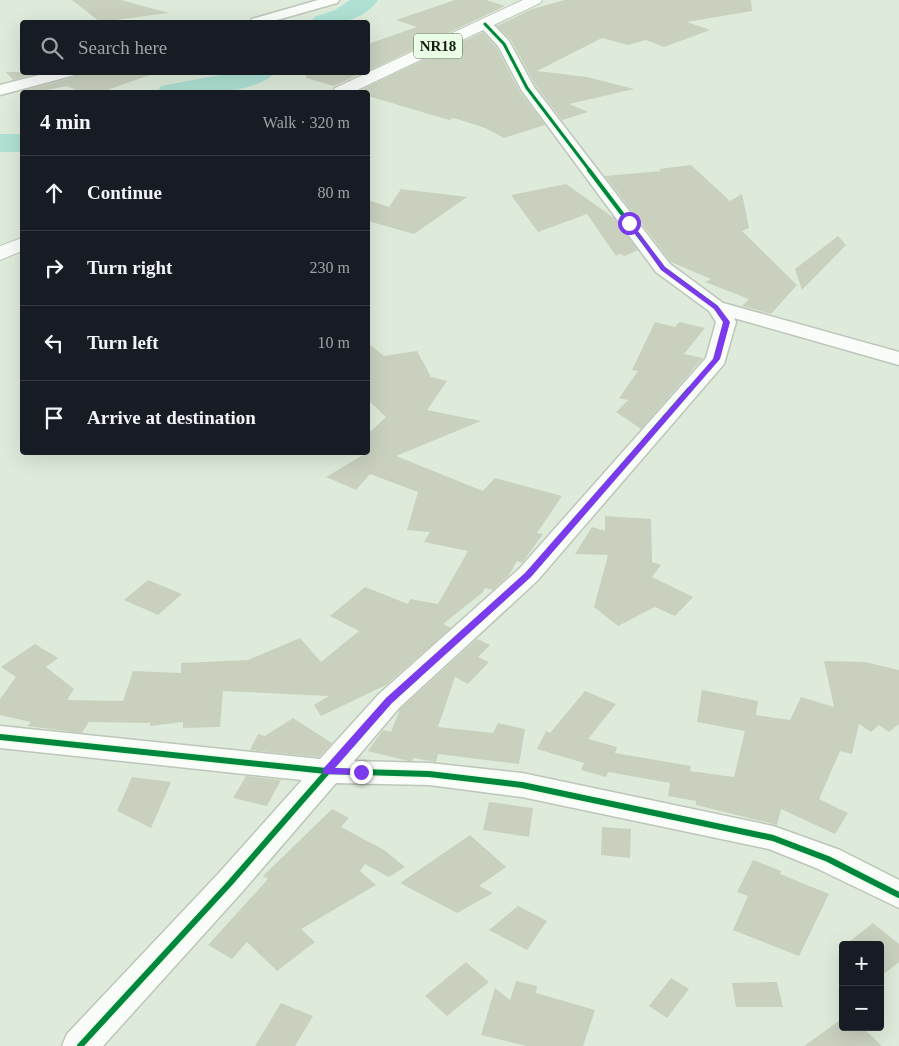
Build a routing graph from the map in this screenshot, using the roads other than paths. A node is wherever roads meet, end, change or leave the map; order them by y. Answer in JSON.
{"nodes":[{"id":1,"x":332,"y":0,"type":"edge"},
{"id":2,"x":535,"y":0,"type":"edge"},
{"id":3,"x":264,"y":20,"type":"edge"},
{"id":4,"x":485,"y":24,"type":"junction"},
{"id":5,"x":58,"y":75,"type":"edge"},
{"id":6,"x":0,"y":90,"type":"edge"},
{"id":7,"x":345,"y":90,"type":"edge"},
{"id":8,"x":20,"y":245,"type":"edge"},
{"id":9,"x":0,"y":254,"type":"edge"},
{"id":10,"x":716,"y":307,"type":"junction"},
{"id":11,"x":899,"y":359,"type":"edge"},
{"id":12,"x":0,"y":737,"type":"edge"},
{"id":13,"x":326,"y":771,"type":"junction"},
{"id":14,"x":899,"y":895,"type":"edge"},
{"id":15,"x":80,"y":1046,"type":"edge"}],
"edges":[{"from":1,"to":3,"type":"street"},
{"from":2,"to":4,"type":"main road","number":"NR18"},
{"from":4,"to":7,"type":"main road","number":"NR18"},
{"from":4,"to":10,"type":"street"},
{"from":5,"to":6,"type":"street"},
{"from":8,"to":9,"type":"main road"},
{"from":10,"to":11,"type":"street"},
{"from":10,"to":13,"type":"street"},
{"from":12,"to":13,"type":"street"},
{"from":13,"to":14,"type":"street"},
{"from":13,"to":15,"type":"street"}]}
